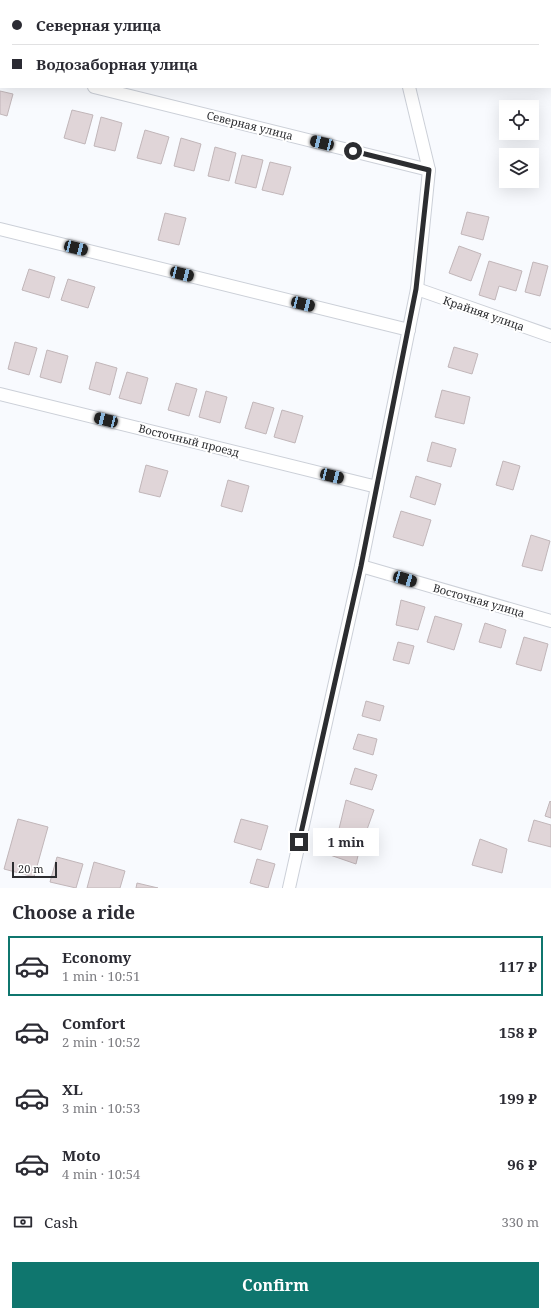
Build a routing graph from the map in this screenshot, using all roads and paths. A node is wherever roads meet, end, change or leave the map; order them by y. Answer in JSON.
{"nodes":[{"id":1,"x":98,"y":88,"type":"edge"},
{"id":2,"x":409,"y":88,"type":"edge"},
{"id":3,"x":429,"y":170,"type":"junction"},
{"id":4,"x":0,"y":229,"type":"edge"},
{"id":5,"x":416,"y":289,"type":"junction"},
{"id":6,"x":409,"y":330,"type":"junction"},
{"id":7,"x":551,"y":336,"type":"edge"},
{"id":8,"x":0,"y":394,"type":"edge"},
{"id":9,"x":377,"y":487,"type":"junction"},
{"id":10,"x":361,"y":566,"type":"junction"},
{"id":11,"x":551,"y":621,"type":"edge"},
{"id":12,"x":289,"y":888,"type":"edge"}],
"edges":[{"from":1,"to":3,"type":"street","name":"Северная улица"},
{"from":2,"to":3,"type":"street"},
{"from":3,"to":5,"type":"street"},
{"from":4,"to":6,"type":"street"},
{"from":5,"to":6,"type":"street"},
{"from":5,"to":7,"type":"street","name":"Крайняя улица"},
{"from":6,"to":9,"type":"street"},
{"from":8,"to":9,"type":"street","name":"Восточный проезд"},
{"from":9,"to":10,"type":"street"},
{"from":10,"to":11,"type":"street","name":"Восточная улица"},
{"from":10,"to":12,"type":"street"}]}
